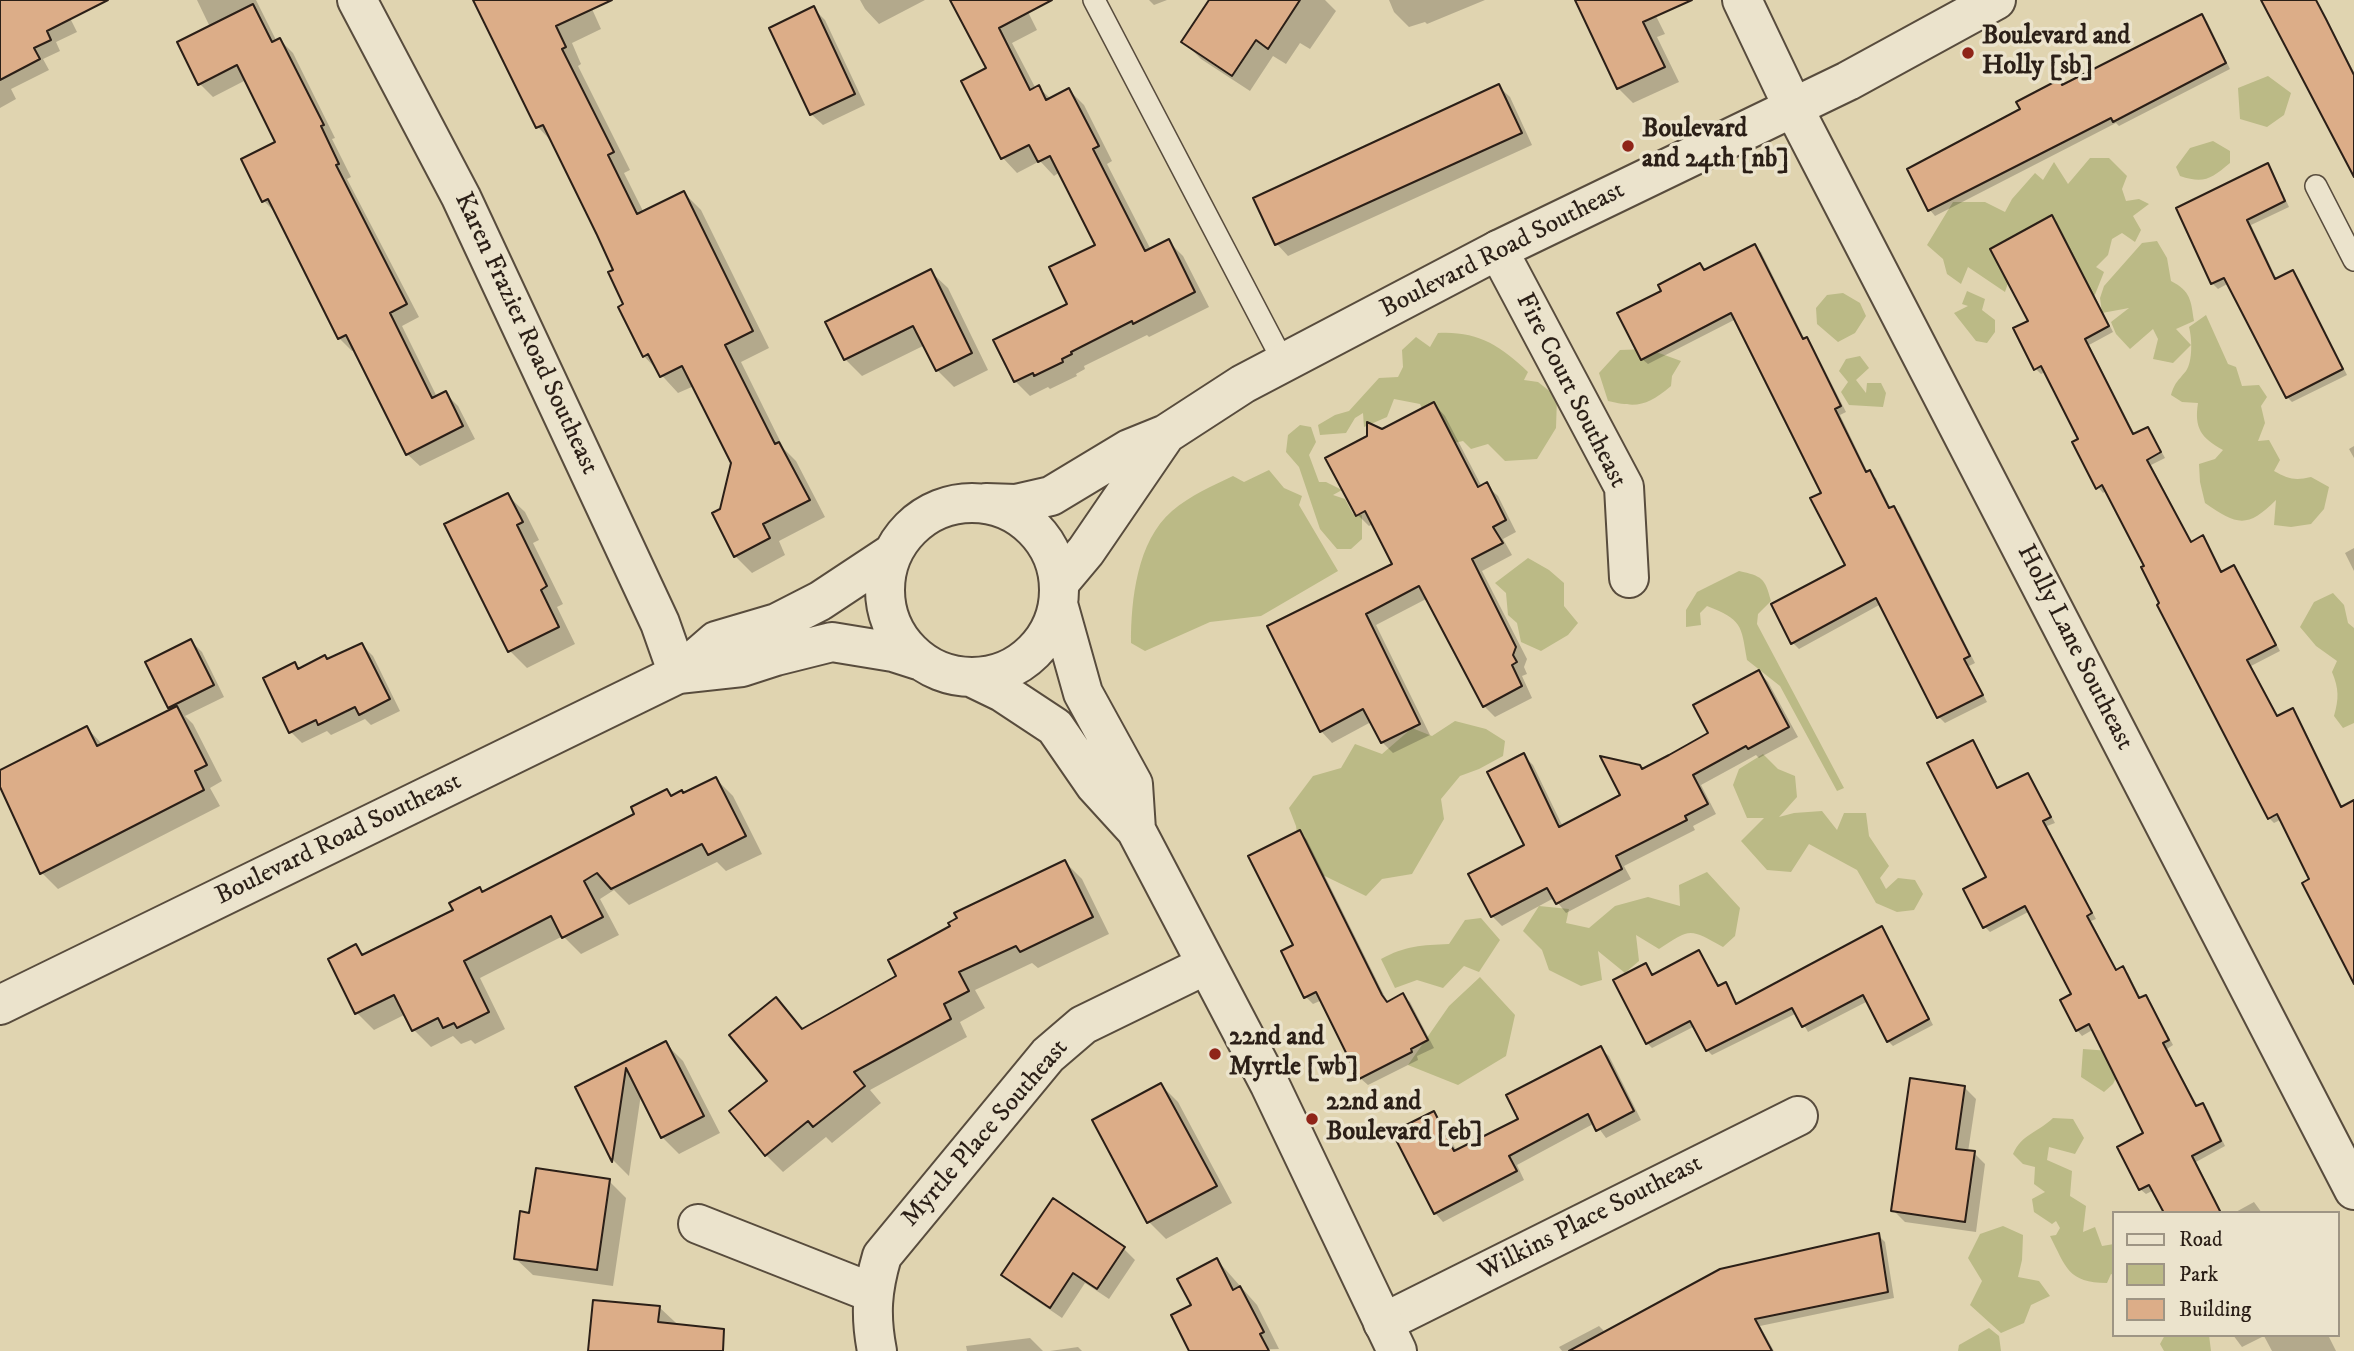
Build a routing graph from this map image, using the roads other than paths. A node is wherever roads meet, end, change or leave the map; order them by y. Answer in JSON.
{"nodes":[{"id":1,"x":357,"y":0,"type":"edge"},
{"id":2,"x":1094,"y":0,"type":"edge"},
{"id":3,"x":1742,"y":0,"type":"edge"},
{"id":4,"x":1996,"y":0,"type":"edge"},
{"id":5,"x":1793,"y":107,"type":"junction"},
{"id":6,"x":2316,"y":186,"type":"dead end"},
{"id":7,"x":1498,"y":250,"type":"junction"},
{"id":8,"x":2354,"y":260,"type":"edge"},
{"id":9,"x":1284,"y":363,"type":"junction"},
{"id":10,"x":1166,"y":434,"type":"junction"},
{"id":11,"x":986,"y":503,"type":"junction"},
{"id":12,"x":891,"y":554,"type":"junction"},
{"id":13,"x":1629,"y":578,"type":"dead end"},
{"id":14,"x":1059,"y":593,"type":"junction"},
{"id":15,"x":918,"y":660,"type":"junction"},
{"id":16,"x":678,"y":674,"type":"junction"},
{"id":17,"x":973,"y":678,"type":"junction"},
{"id":18,"x":1136,"y":830,"type":"junction"},
{"id":19,"x":1206,"y":965,"type":"junction"},
{"id":20,"x":0,"y":1005,"type":"edge"},
{"id":21,"x":1798,"y":1116,"type":"dead end"},
{"id":22,"x":2354,"y":1190,"type":"edge"},
{"id":23,"x":698,"y":1224,"type":"dead end"},
{"id":24,"x":873,"y":1293,"type":"junction"},
{"id":25,"x":1390,"y":1337,"type":"edge"},
{"id":26,"x":877,"y":1351,"type":"edge"}],
"edges":[{"from":1,"to":16,"type":"street","name":"Karen Frazier Road Southeast"},
{"from":2,"to":9,"type":"lane"},
{"from":3,"to":5,"type":"street","name":"Holly Lane Southeast"},
{"from":4,"to":5,"type":"street","name":"Boulevard Road Southeast"},
{"from":5,"to":7,"type":"street","name":"Boulevard Road Southeast"},
{"from":5,"to":22,"type":"street","name":"Holly Lane Southeast"},
{"from":6,"to":8,"type":"lane"},
{"from":7,"to":9,"type":"street","name":"Boulevard Road Southeast"},
{"from":7,"to":13,"type":"street","name":"Fire Court Southeast"},
{"from":9,"to":10,"type":"street","name":"Boulevard Road Southeast"},
{"from":10,"to":11,"type":"street","name":"Boulevard Road Southeast"},
{"from":10,"to":14,"type":"street","name":"Boulevard Road Southeast"},
{"from":11,"to":12,"type":"street"},
{"from":11,"to":14,"type":"street"},
{"from":12,"to":15,"type":"street"},
{"from":12,"to":16,"type":"street","name":"Boulevard Road Southeast"},
{"from":14,"to":17,"type":"street"},
{"from":14,"to":18,"type":"street"},
{"from":15,"to":16,"type":"street","name":"Boulevard Road Southeast"},
{"from":15,"to":17,"type":"street"},
{"from":16,"to":20,"type":"street","name":"Boulevard Road Southeast"},
{"from":17,"to":18,"type":"street"},
{"from":18,"to":19,"type":"street"},
{"from":19,"to":24,"type":"street","name":"Myrtle Place Southeast"},
{"from":19,"to":25,"type":"street"},
{"from":21,"to":25,"type":"street","name":"Wilkins Place Southeast"},
{"from":23,"to":24,"type":"street"},
{"from":24,"to":26,"type":"street","name":"Myrtle Place Southeast"}]}
